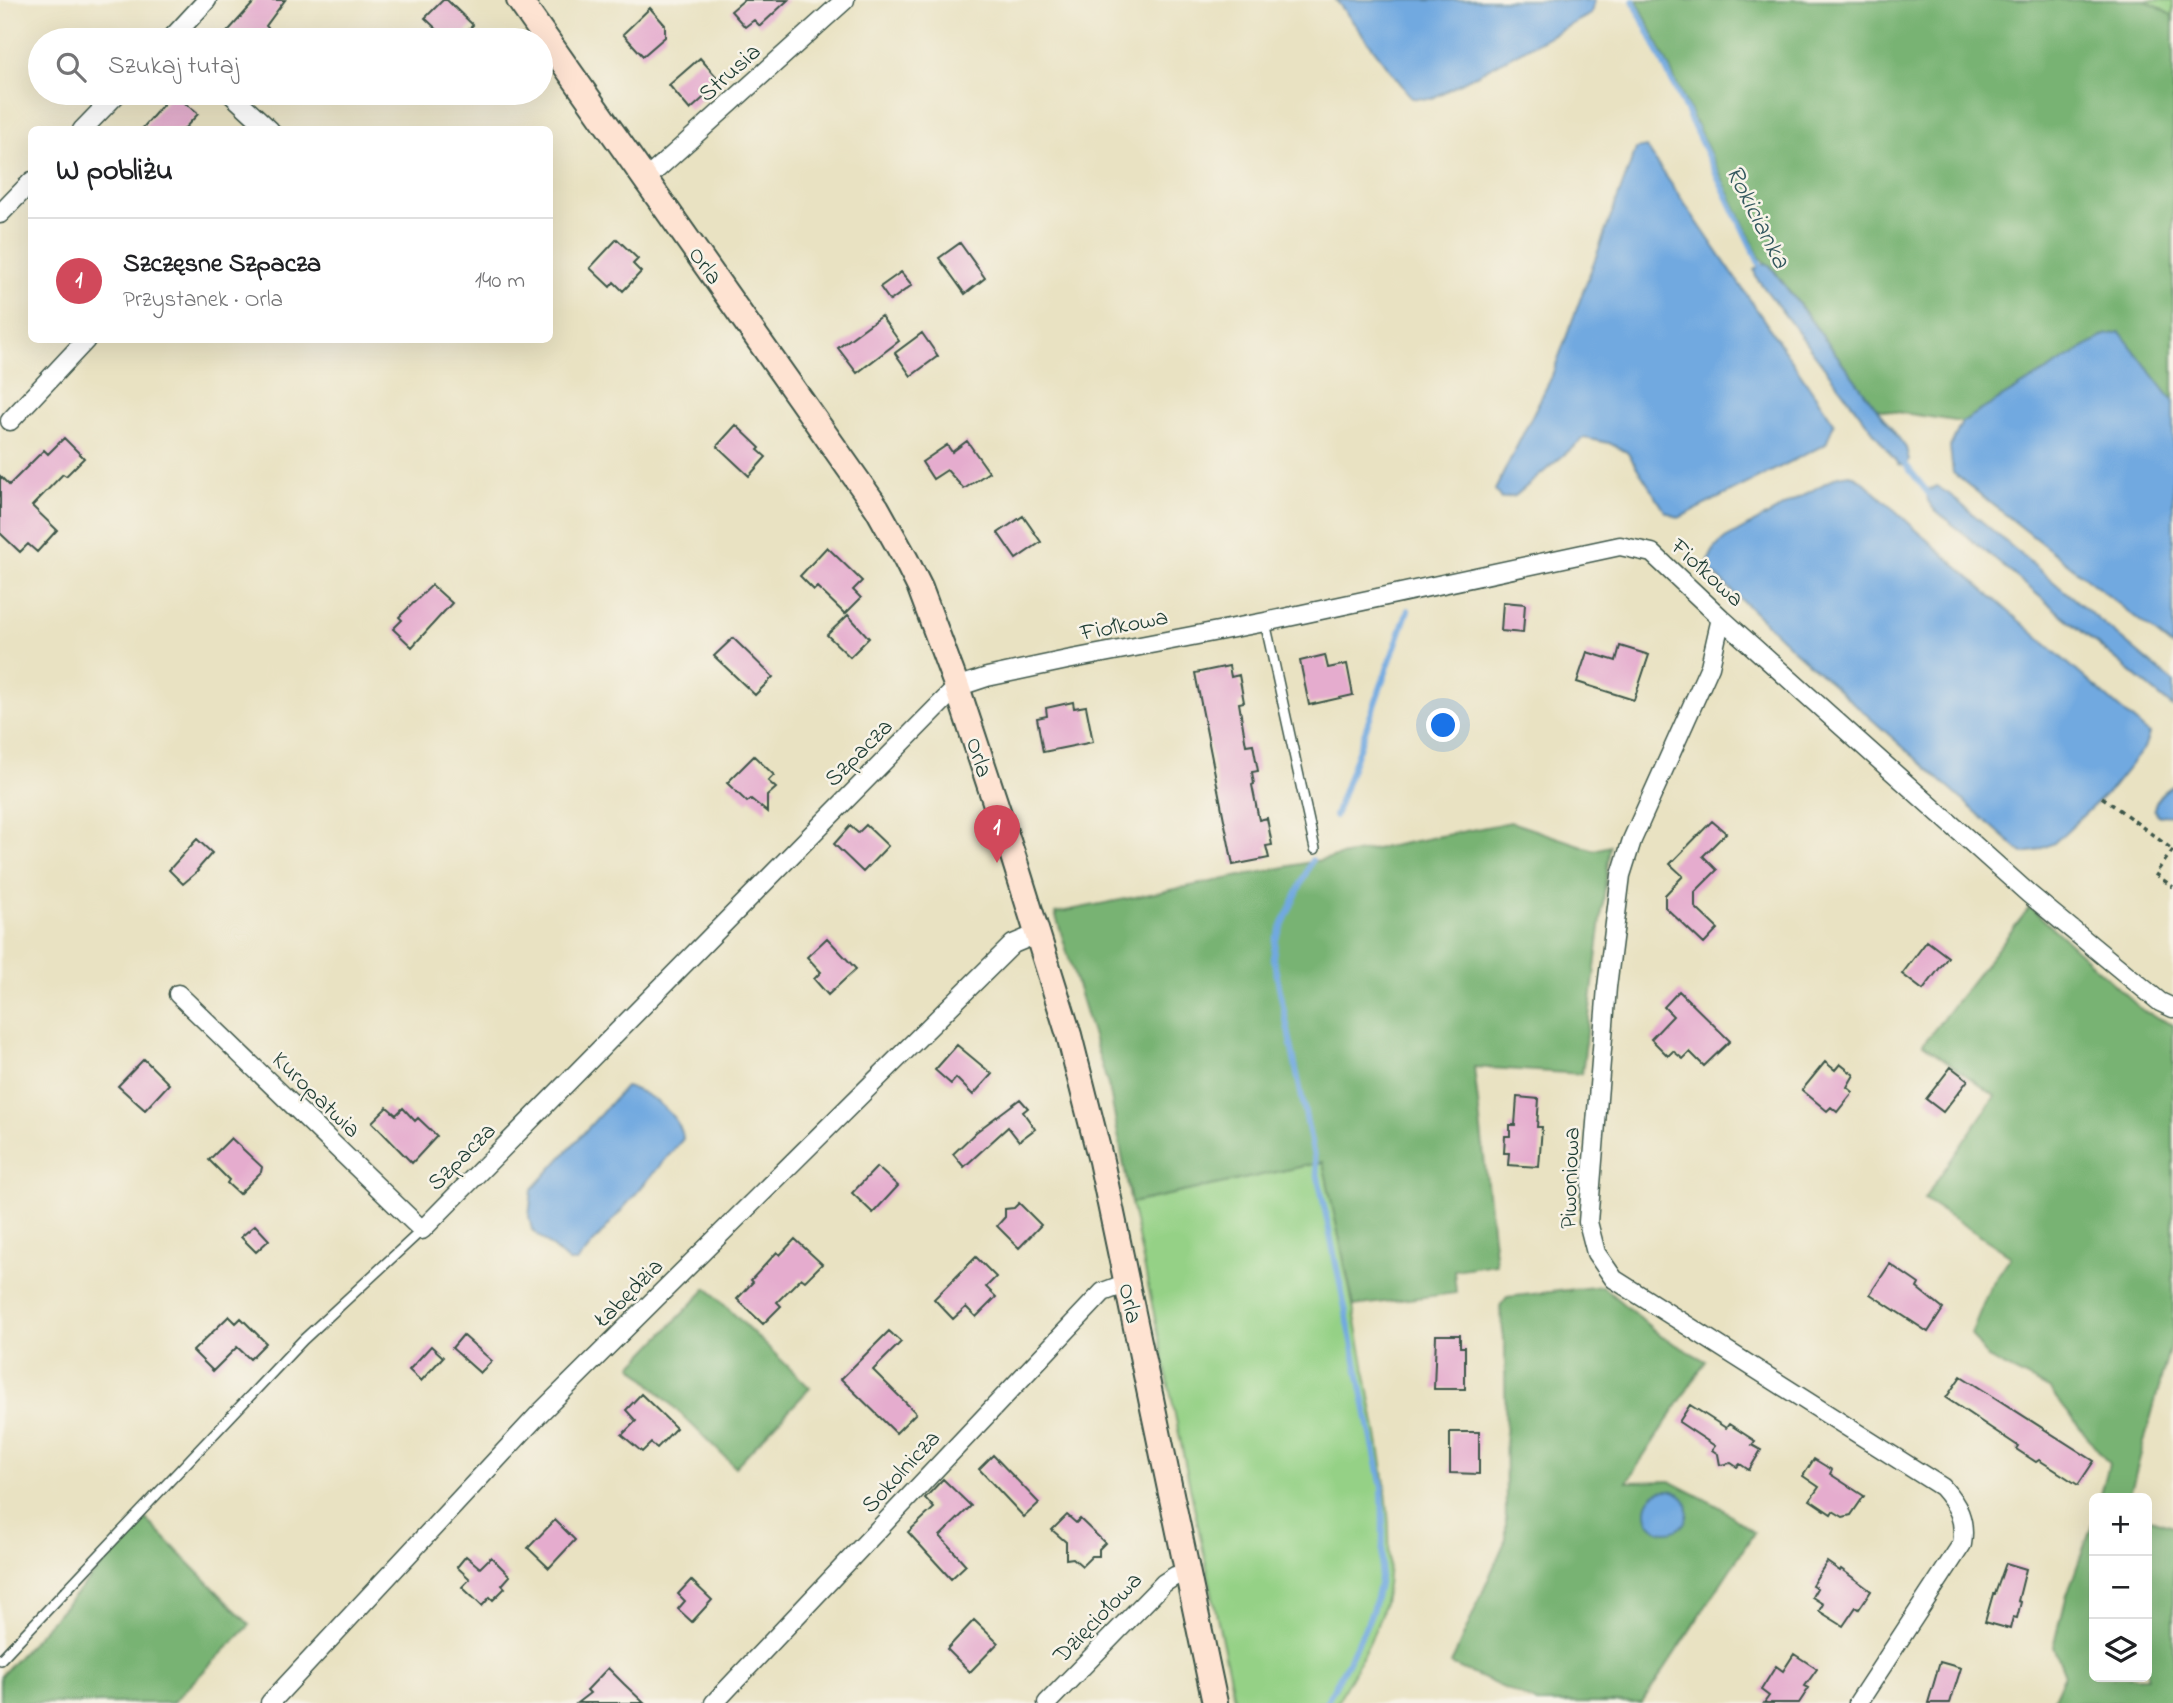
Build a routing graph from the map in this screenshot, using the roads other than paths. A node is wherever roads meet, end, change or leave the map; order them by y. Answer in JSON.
{"nodes":[{"id":1,"x":207,"y":0,"type":"edge"},
{"id":2,"x":519,"y":0,"type":"edge"},
{"id":3,"x":845,"y":0,"type":"edge"},
{"id":4,"x":182,"y":28,"type":"edge"},
{"id":5,"x":539,"y":28,"type":"edge"},
{"id":6,"x":553,"y":49,"type":"edge"},
{"id":7,"x":106,"y":105,"type":"edge"},
{"id":8,"x":243,"y":105,"type":"edge"},
{"id":9,"x":86,"y":126,"type":"edge"},
{"id":10,"x":266,"y":126,"type":"edge"},
{"id":11,"x":645,"y":180,"type":"junction"},
{"id":12,"x":28,"y":185,"type":"edge"},
{"id":13,"x":0,"y":214,"type":"edge"},
{"id":14,"x":83,"y":343,"type":"edge"},
{"id":15,"x":10,"y":421,"type":"dead end"},
{"id":16,"x":1721,"y":618,"type":"junction"},
{"id":17,"x":1265,"y":622,"type":"junction"},
{"id":18,"x":957,"y":687,"type":"junction"},
{"id":19,"x":1315,"y":849,"type":"dead end"},
{"id":20,"x":1037,"y":934,"type":"junction"},
{"id":21,"x":178,"y":993,"type":"dead end"},
{"id":22,"x":2173,"y":1008,"type":"edge"},
{"id":23,"x":422,"y":1230,"type":"junction"},
{"id":24,"x":1127,"y":1283,"type":"junction"},
{"id":25,"x":1188,"y":1573,"type":"junction"},
{"id":26,"x":0,"y":1660,"type":"edge"},
{"id":27,"x":270,"y":1703,"type":"edge"},
{"id":28,"x":714,"y":1703,"type":"edge"},
{"id":29,"x":1047,"y":1703,"type":"edge"},
{"id":30,"x":1215,"y":1703,"type":"edge"},
{"id":31,"x":1858,"y":1703,"type":"edge"}],
"edges":[{"from":1,"to":4,"type":"street"},
{"from":2,"to":5,"type":"street","name":"Orla"},
{"from":3,"to":11,"type":"street","name":"Strusia"},
{"from":6,"to":11,"type":"street","name":"Orla"},
{"from":7,"to":9,"type":"street"},
{"from":8,"to":10,"type":"street"},
{"from":11,"to":18,"type":"street","name":"Orla"},
{"from":12,"to":13,"type":"street"},
{"from":14,"to":15,"type":"street"},
{"from":16,"to":17,"type":"street","name":"Fiołkowa"},
{"from":16,"to":22,"type":"street","name":"Fiołkowa"},
{"from":16,"to":31,"type":"street","name":"Piwoniowa"},
{"from":17,"to":18,"type":"street","name":"Fiołkowa"},
{"from":17,"to":19,"type":"lane"},
{"from":18,"to":20,"type":"street","name":"Orla"},
{"from":18,"to":23,"type":"street","name":"Szpacza"},
{"from":20,"to":24,"type":"street","name":"Orla"},
{"from":20,"to":27,"type":"street","name":"Łabędzia"},
{"from":21,"to":23,"type":"street","name":"Kuropatwia"},
{"from":23,"to":26,"type":"lane","name":"Szpacza"},
{"from":24,"to":25,"type":"street","name":"Orla"},
{"from":24,"to":28,"type":"street","name":"Sokolnicza"},
{"from":25,"to":29,"type":"street","name":"Dzięciołowa"},
{"from":25,"to":30,"type":"street","name":"Orla"}]}
